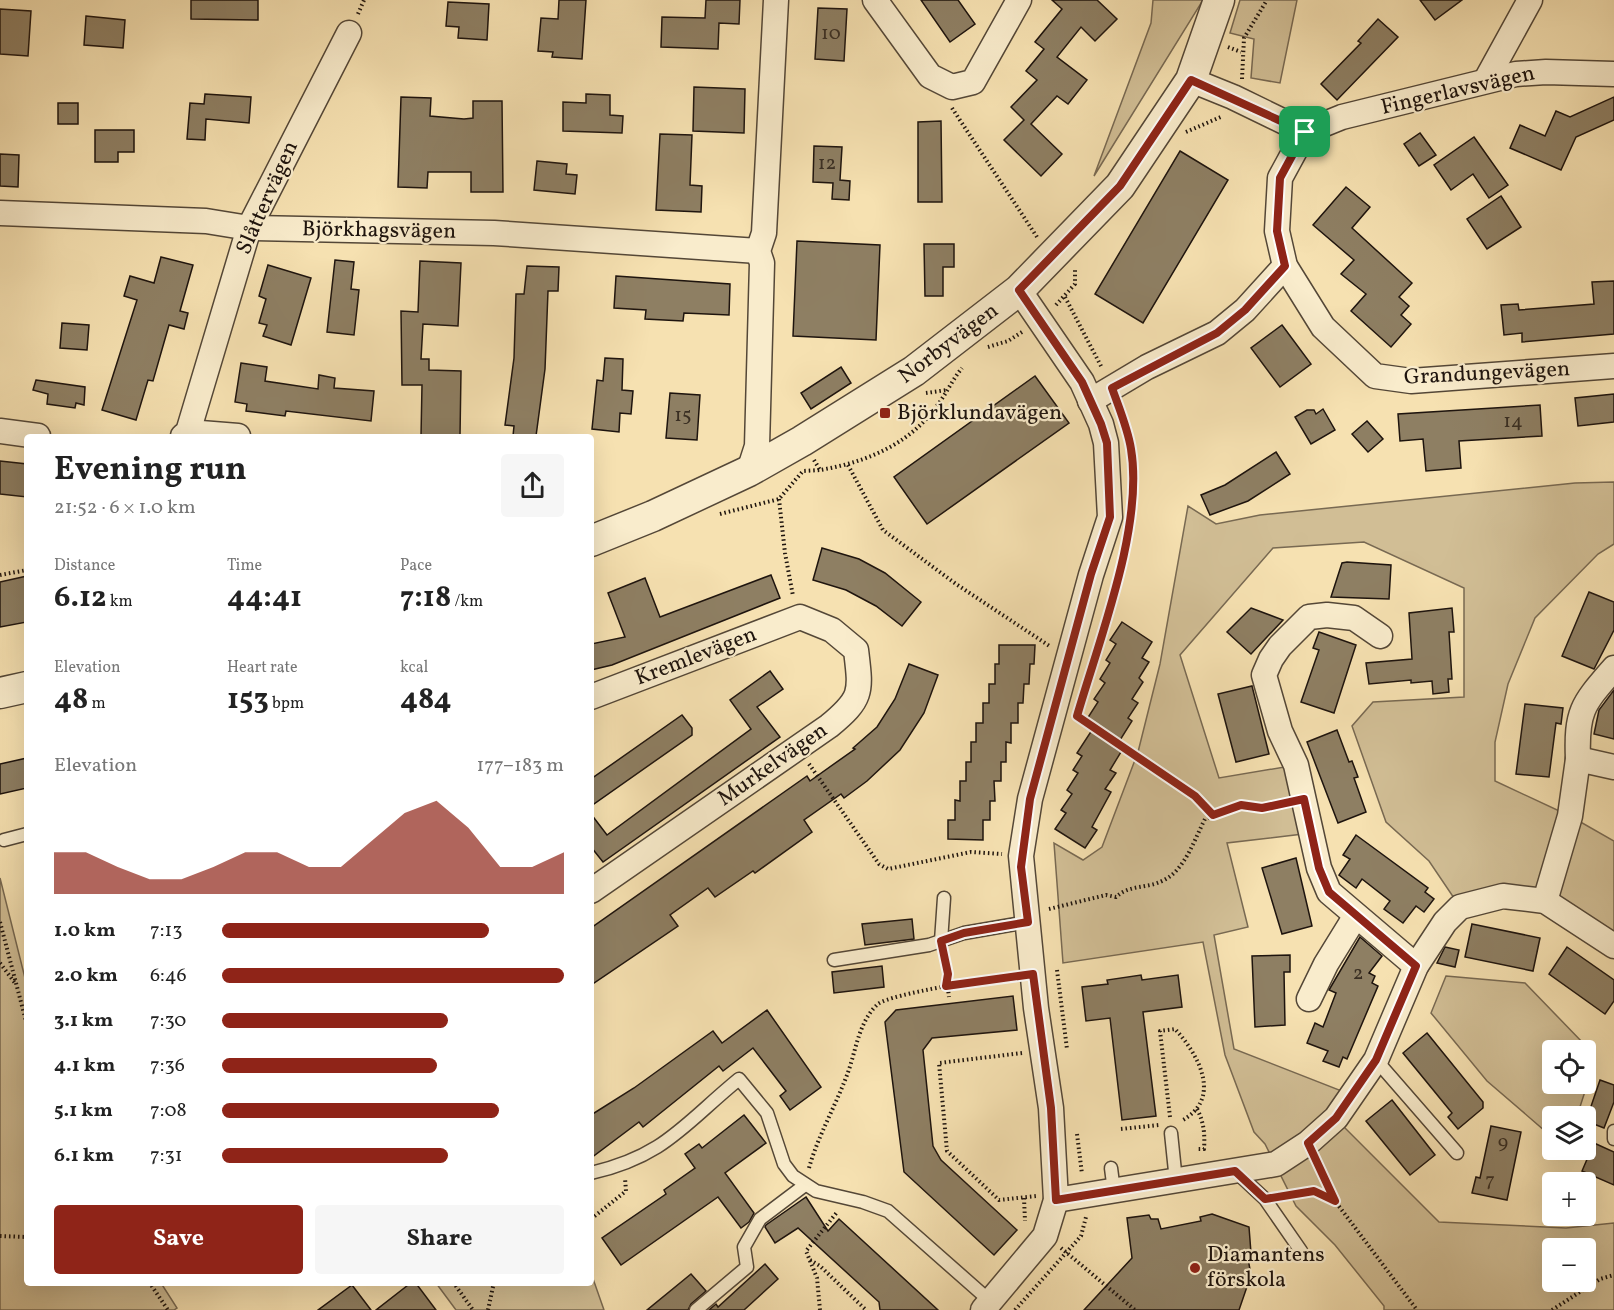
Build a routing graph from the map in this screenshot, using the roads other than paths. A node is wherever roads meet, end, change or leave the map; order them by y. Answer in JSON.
{"nodes":[{"id":1,"x":776,"y":0,"type":"edge"},
{"id":2,"x":875,"y":0,"type":"edge"},
{"id":3,"x":1019,"y":0,"type":"edge"},
{"id":4,"x":1219,"y":0,"type":"edge"},
{"id":5,"x":1530,"y":0,"type":"edge"},
{"id":6,"x":349,"y":33,"type":"dead end"},
{"id":7,"x":1614,"y":74,"type":"edge"},
{"id":8,"x":1191,"y":80,"type":"junction"},
{"id":9,"x":1486,"y":80,"type":"junction"},
{"id":10,"x":1305,"y":132,"type":"junction"},
{"id":11,"x":0,"y":213,"type":"edge"},
{"id":12,"x":249,"y":228,"type":"junction"},
{"id":13,"x":758,"y":251,"type":"junction"},
{"id":14,"x":1285,"y":266,"type":"junction"},
{"id":15,"x":1019,"y":290,"type":"junction"},
{"id":16,"x":1614,"y":366,"type":"edge"},
{"id":17,"x":1090,"y":401,"type":"junction"},
{"id":18,"x":0,"y":431,"type":"edge"},
{"id":19,"x":24,"y":434,"type":"edge"},
{"id":20,"x":185,"y":434,"type":"edge"},
{"id":21,"x":749,"y":471,"type":"junction"},
{"id":22,"x":594,"y":540,"type":"edge"},
{"id":23,"x":800,"y":616,"type":"joint"},
{"id":24,"x":1380,"y":636,"type":"dead end"},
{"id":25,"x":1614,"y":668,"type":"edge"},
{"id":26,"x":24,"y":688,"type":"edge"},
{"id":27,"x":0,"y":693,"type":"edge"},
{"id":28,"x":594,"y":696,"type":"edge"},
{"id":29,"x":1578,"y":759,"type":"junction"},
{"id":30,"x":1614,"y":767,"type":"edge"},
{"id":31,"x":24,"y":835,"type":"edge"},
{"id":32,"x":4,"y":840,"type":"dead end"},
{"id":33,"x":594,"y":889,"type":"edge"},
{"id":34,"x":944,"y":898,"type":"dead end"},
{"id":35,"x":1545,"y":902,"type":"junction"},
{"id":36,"x":1355,"y":917,"type":"junction"},
{"id":37,"x":1039,"y":920,"type":"junction"},
{"id":38,"x":941,"y":941,"type":"junction"},
{"id":39,"x":1614,"y":946,"type":"edge"},
{"id":40,"x":834,"y":960,"type":"dead end"},
{"id":41,"x":1416,"y":966,"type":"junction"},
{"id":42,"x":1309,"y":999,"type":"dead end"},
{"id":43,"x":1376,"y":1060,"type":"junction"},
{"id":44,"x":1614,"y":1131,"type":"edge"},
{"id":45,"x":1171,"y":1133,"type":"dead end"},
{"id":46,"x":1614,"y":1139,"type":"edge"},
{"id":47,"x":1457,"y":1153,"type":"dead end"},
{"id":48,"x":1235,"y":1171,"type":"junction"},
{"id":49,"x":594,"y":1172,"type":"edge"},
{"id":50,"x":1176,"y":1181,"type":"junction"},
{"id":51,"x":805,"y":1185,"type":"junction"},
{"id":52,"x":1056,"y":1200,"type":"junction"},
{"id":53,"x":1301,"y":1251,"type":"dead end"},
{"id":54,"x":986,"y":1306,"type":"edge"},
{"id":55,"x":696,"y":1310,"type":"edge"}],
"edges":[{"from":1,"to":13,"type":"street"},
{"from":2,"to":3,"type":"street"},
{"from":4,"to":8,"type":"street","name":"Norbyvägen"},
{"from":5,"to":9,"type":"street"},
{"from":6,"to":12,"type":"street","name":"Slåttervägen"},
{"from":7,"to":9,"type":"street","name":"Fingerlavsvägen"},
{"from":8,"to":10,"type":"street"},
{"from":8,"to":15,"type":"street","name":"Norbyvägen"},
{"from":9,"to":10,"type":"street","name":"Fingerlavsvägen"},
{"from":10,"to":14,"type":"street","name":"Grandungevägen"},
{"from":11,"to":12,"type":"street","name":"Björkhagsvägen"},
{"from":12,"to":13,"type":"street","name":"Björkhagsvägen"},
{"from":12,"to":20,"type":"street","name":"Slåttervägen"},
{"from":13,"to":21,"type":"street"},
{"from":14,"to":16,"type":"street","name":"Grandungevägen"},
{"from":14,"to":17,"type":"street"},
{"from":15,"to":17,"type":"street"},
{"from":15,"to":21,"type":"street","name":"Norbyvägen"},
{"from":17,"to":37,"type":"street"},
{"from":18,"to":19,"type":"street"},
{"from":21,"to":22,"type":"street","name":"Norbyvägen"},
{"from":23,"to":28,"type":"street","name":"Kremlevägen"},
{"from":23,"to":33,"type":"street","name":"Murkelvägen"},
{"from":24,"to":36,"type":"street"},
{"from":25,"to":29,"type":"street"},
{"from":26,"to":27,"type":"street"},
{"from":29,"to":30,"type":"street"},
{"from":29,"to":35,"type":"street"},
{"from":31,"to":32,"type":"lane"},
{"from":34,"to":38,"type":"lane"},
{"from":35,"to":39,"type":"street"},
{"from":35,"to":41,"type":"street"},
{"from":36,"to":41,"type":"street"},
{"from":36,"to":42,"type":"street"},
{"from":37,"to":38,"type":"lane"},
{"from":37,"to":52,"type":"street"},
{"from":38,"to":40,"type":"lane"},
{"from":41,"to":43,"type":"street"},
{"from":43,"to":47,"type":"lane"},
{"from":43,"to":48,"type":"street"},
{"from":44,"to":46,"type":"lane"},
{"from":45,"to":50,"type":"lane"},
{"from":48,"to":50,"type":"street"},
{"from":48,"to":53,"type":"lane"},
{"from":49,"to":51,"type":"lane"},
{"from":50,"to":52,"type":"street"},
{"from":51,"to":54,"type":"lane"},
{"from":51,"to":55,"type":"lane"},
{"from":52,"to":54,"type":"street"}]}
